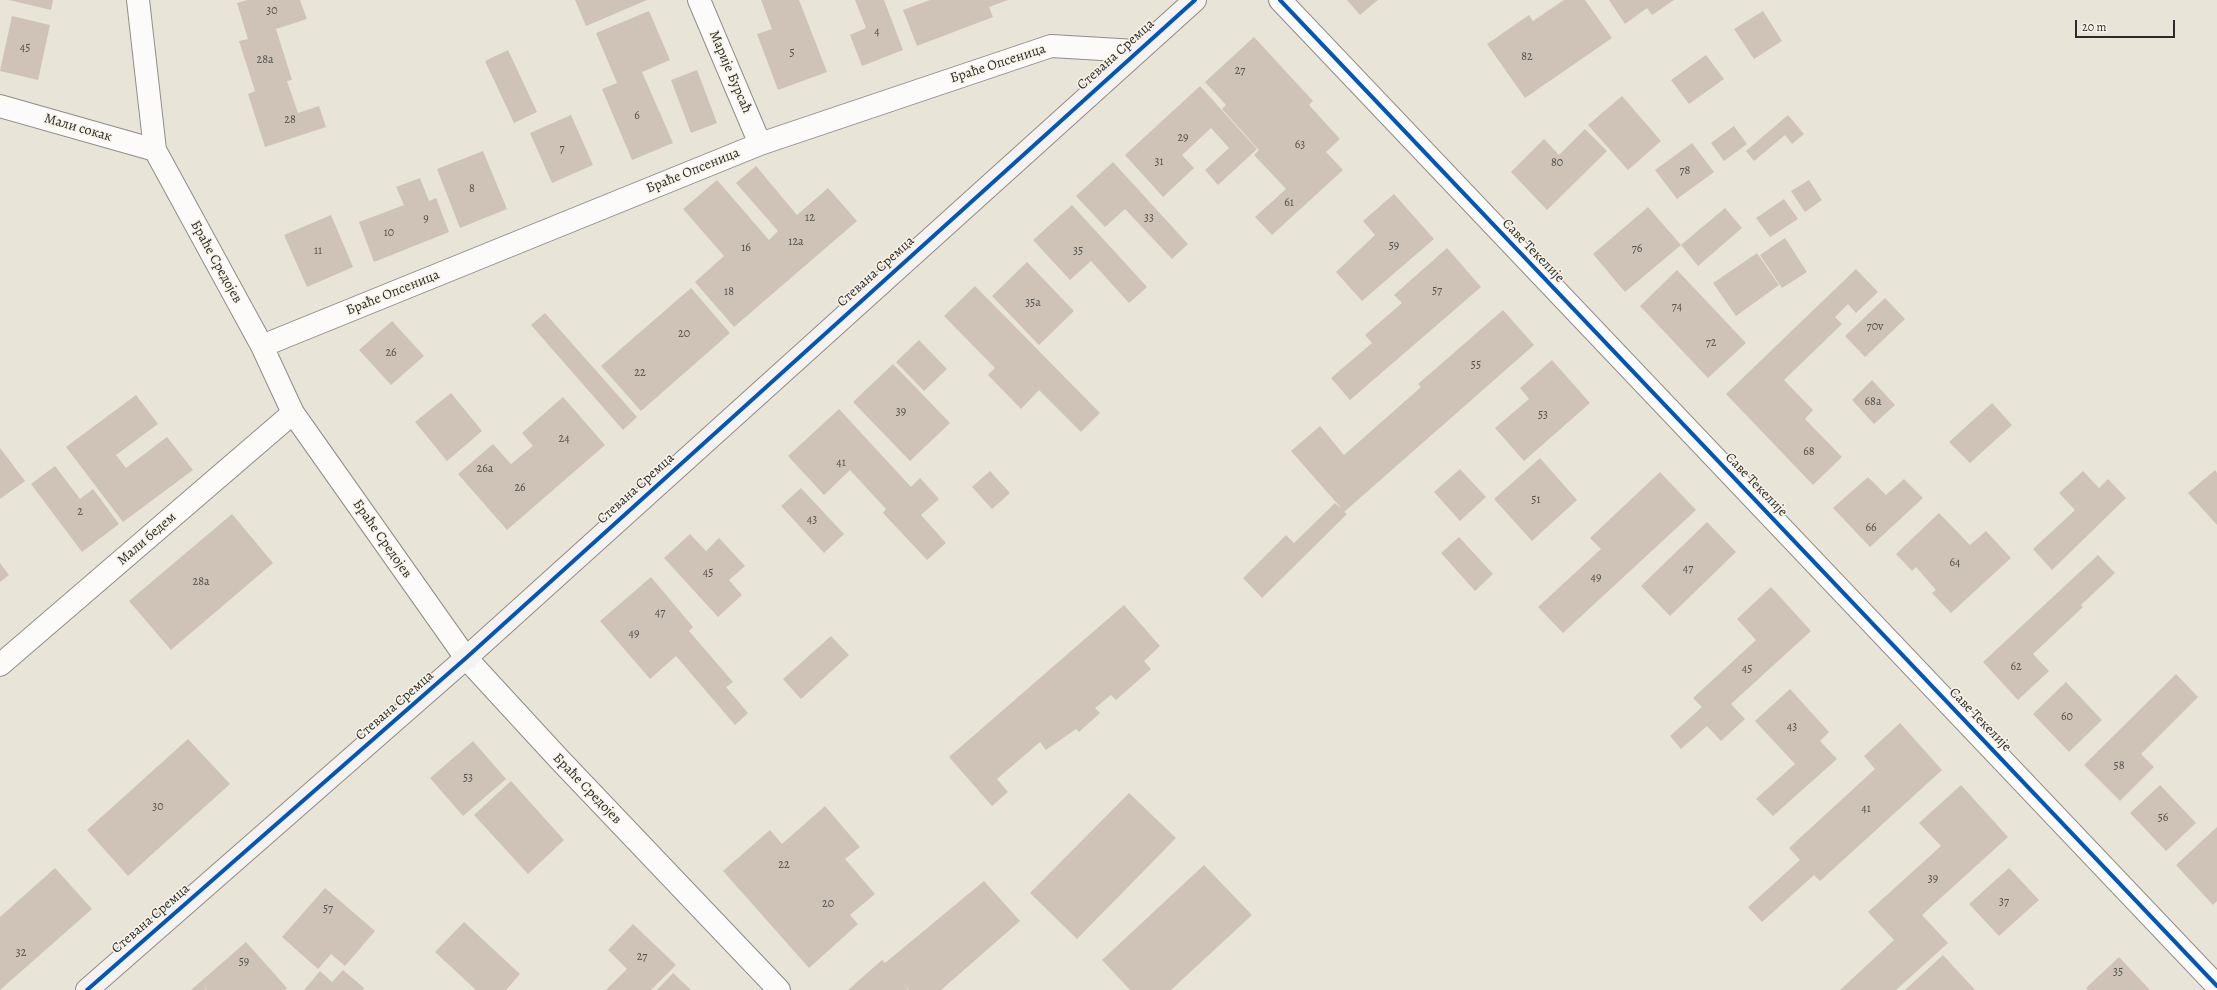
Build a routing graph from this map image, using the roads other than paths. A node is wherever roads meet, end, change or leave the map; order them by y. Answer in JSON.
{"nodes":[{"id":1,"x":138,"y":0,"type":"edge"},
{"id":2,"x":699,"y":0,"type":"edge"},
{"id":3,"x":1195,"y":0,"type":"edge"},
{"id":4,"x":1280,"y":0,"type":"edge"},
{"id":5,"x":1136,"y":51,"type":"junction"},
{"id":6,"x":0,"y":106,"type":"edge"},
{"id":7,"x":760,"y":144,"type":"junction"},
{"id":8,"x":155,"y":150,"type":"junction"},
{"id":9,"x":262,"y":346,"type":"junction"},
{"id":10,"x":293,"y":413,"type":"junction"},
{"id":11,"x":466,"y":658,"type":"junction"},
{"id":12,"x":0,"y":665,"type":"edge"},
{"id":13,"x":2217,"y":986,"type":"edge"},
{"id":14,"x":87,"y":990,"type":"edge"},
{"id":15,"x":779,"y":990,"type":"edge"}],
"edges":[{"from":1,"to":8,"type":"street","name":"Браће Средојев"},
{"from":2,"to":7,"type":"street","name":"Марије Бурсаћ"},
{"from":3,"to":5,"type":"street","name":"Стевана Сремца"},
{"from":4,"to":13,"type":"street","name":"Саве Текелије"},
{"from":5,"to":7,"type":"street","name":"Браће Опсеница"},
{"from":5,"to":11,"type":"street","name":"Стевана Сремца"},
{"from":6,"to":8,"type":"street","name":"Мали сокак"},
{"from":7,"to":9,"type":"street","name":"Браће Опсеница"},
{"from":8,"to":9,"type":"street","name":"Браће Средојев"},
{"from":9,"to":10,"type":"street","name":"Браће Средојев"},
{"from":10,"to":11,"type":"street","name":"Браће Средојев"},
{"from":10,"to":12,"type":"street","name":"Мали бедем"},
{"from":11,"to":14,"type":"street","name":"Стевана Сремца"},
{"from":11,"to":15,"type":"street","name":"Браће Средојев"}]}
